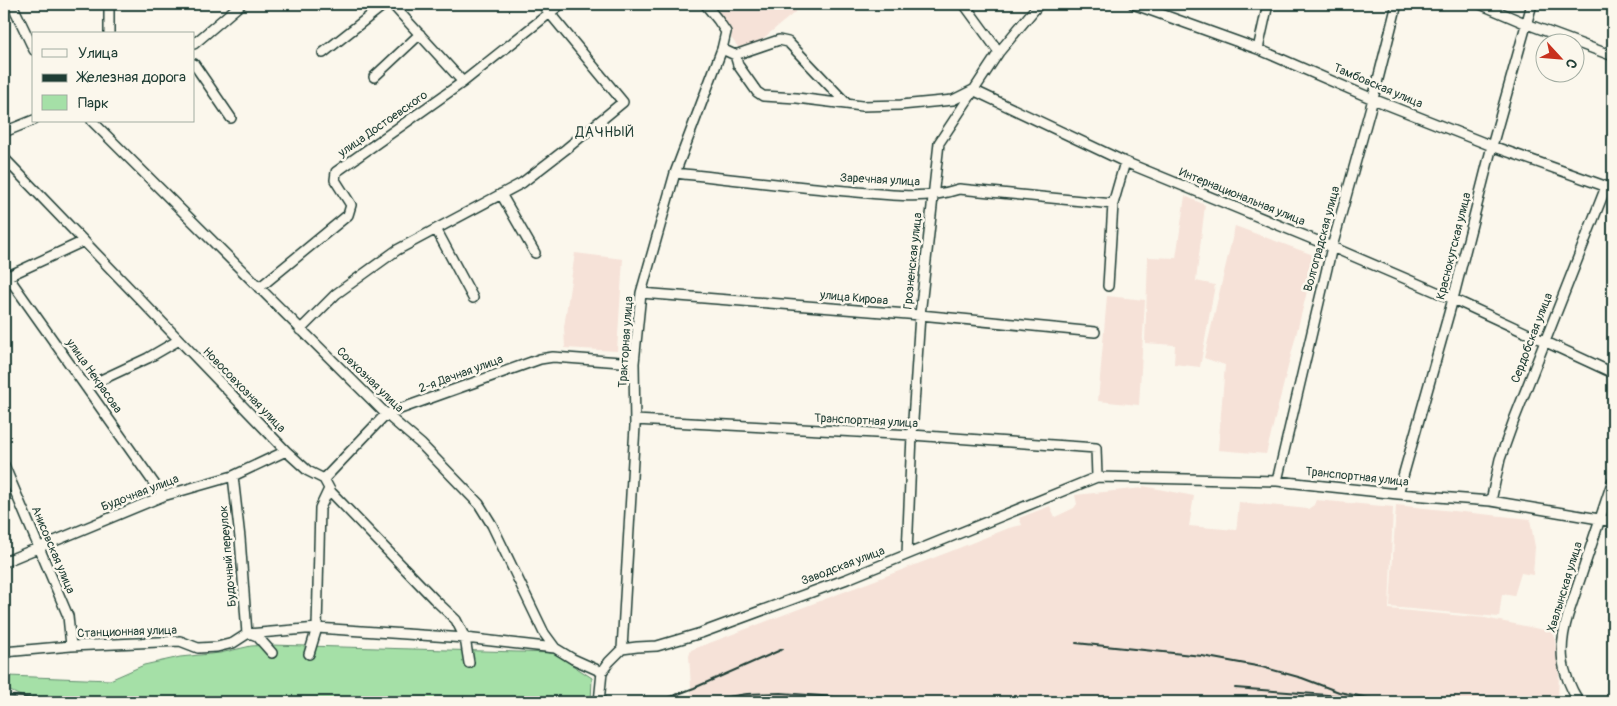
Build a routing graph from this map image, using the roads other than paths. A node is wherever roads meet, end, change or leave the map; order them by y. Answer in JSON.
{"nodes":[{"id":1,"x":12,"y":4,"type":"edge"},
{"id":2,"x":109,"y":4,"type":"edge"},
{"id":3,"x":241,"y":4,"type":"edge"},
{"id":4,"x":385,"y":4,"type":"edge"},
{"id":5,"x":392,"y":4,"type":"edge"},
{"id":6,"x":542,"y":4,"type":"edge"},
{"id":7,"x":561,"y":4,"type":"edge"},
{"id":8,"x":704,"y":4,"type":"edge"},
{"id":9,"x":964,"y":4,"type":"edge"},
{"id":10,"x":1039,"y":4,"type":"edge"},
{"id":11,"x":1133,"y":4,"type":"edge"},
{"id":12,"x":1268,"y":4,"type":"edge"},
{"id":13,"x":1397,"y":4,"type":"edge"},
{"id":14,"x":1480,"y":4,"type":"edge"},
{"id":15,"x":1532,"y":4,"type":"edge"},
{"id":16,"x":549,"y":12,"type":"junction"},
{"id":17,"x":1528,"y":24,"type":"junction"},
{"id":18,"x":109,"y":32,"type":"edge"},
{"id":19,"x":420,"y":34,"type":"junction"},
{"id":20,"x":195,"y":43,"type":"edge"},
{"id":21,"x":32,"y":46,"type":"edge"},
{"id":22,"x":722,"y":49,"type":"junction"},
{"id":23,"x":1258,"y":49,"type":"junction"},
{"id":24,"x":999,"y":52,"type":"junction"},
{"id":25,"x":323,"y":53,"type":"dead end"},
{"id":26,"x":735,"y":56,"type":"junction"},
{"id":27,"x":1613,"y":56,"type":"edge"},
{"id":28,"x":195,"y":65,"type":"edge"},
{"id":29,"x":374,"y":77,"type":"dead end"},
{"id":30,"x":463,"y":82,"type":"junction"},
{"id":31,"x":973,"y":90,"type":"junction"},
{"id":32,"x":1373,"y":99,"type":"junction"},
{"id":33,"x":846,"y":103,"type":"junction"},
{"id":34,"x":231,"y":118,"type":"dead end"},
{"id":35,"x":32,"y":121,"type":"edge"},
{"id":36,"x":97,"y":123,"type":"edge"},
{"id":37,"x":4,"y":132,"type":"edge"},
{"id":38,"x":1492,"y":146,"type":"junction"},
{"id":39,"x":4,"y":158,"type":"edge"},
{"id":40,"x":1125,"y":162,"type":"junction"},
{"id":41,"x":676,"y":173,"type":"junction"},
{"id":42,"x":1609,"y":188,"type":"edge"},
{"id":43,"x":501,"y":194,"type":"junction"},
{"id":44,"x":933,"y":195,"type":"junction"},
{"id":45,"x":1113,"y":204,"type":"junction"},
{"id":46,"x":436,"y":229,"type":"junction"},
{"id":47,"x":84,"y":241,"type":"junction"},
{"id":48,"x":1332,"y":247,"type":"junction"},
{"id":49,"x":535,"y":253,"type":"dead end"},
{"id":50,"x":5,"y":275,"type":"edge"},
{"id":51,"x":1108,"y":286,"type":"dead end"},
{"id":52,"x":259,"y":288,"type":"junction"},
{"id":53,"x":641,"y":293,"type":"junction"},
{"id":54,"x":473,"y":298,"type":"dead end"},
{"id":55,"x":1453,"y":299,"type":"junction"},
{"id":56,"x":920,"y":315,"type":"junction"},
{"id":57,"x":300,"y":330,"type":"junction"},
{"id":58,"x":1095,"y":332,"type":"dead end"},
{"id":59,"x":179,"y":340,"type":"junction"},
{"id":60,"x":1544,"y":341,"type":"junction"},
{"id":61,"x":634,"y":363,"type":"junction"},
{"id":62,"x":1613,"y":373,"type":"edge"},
{"id":63,"x":86,"y":387,"type":"junction"},
{"id":64,"x":386,"y":414,"type":"junction"},
{"id":65,"x":635,"y":420,"type":"junction"},
{"id":66,"x":912,"y":435,"type":"junction"},
{"id":67,"x":286,"y":452,"type":"junction"},
{"id":68,"x":4,"y":465,"type":"edge"},
{"id":69,"x":233,"y":476,"type":"junction"},
{"id":70,"x":1097,"y":477,"type":"junction"},
{"id":71,"x":324,"y":479,"type":"junction"},
{"id":72,"x":1613,"y":480,"type":"edge"},
{"id":73,"x":1277,"y":481,"type":"junction"},
{"id":74,"x":329,"y":489,"type":"junction"},
{"id":75,"x":1398,"y":494,"type":"junction"},
{"id":76,"x":163,"y":496,"type":"junction"},
{"id":77,"x":1491,"y":501,"type":"junction"},
{"id":78,"x":1599,"y":519,"type":"junction"},
{"id":79,"x":1613,"y":522,"type":"edge"},
{"id":80,"x":38,"y":548,"type":"junction"},
{"id":81,"x":907,"y":554,"type":"junction"},
{"id":82,"x":4,"y":562,"type":"edge"},
{"id":83,"x":317,"y":628,"type":"junction"},
{"id":84,"x":247,"y":634,"type":"junction"},
{"id":85,"x":465,"y":638,"type":"junction"},
{"id":86,"x":71,"y":646,"type":"junction"},
{"id":87,"x":555,"y":648,"type":"junction"},
{"id":88,"x":622,"y":649,"type":"junction"},
{"id":89,"x":4,"y":652,"type":"edge"},
{"id":90,"x":272,"y":653,"type":"dead end"},
{"id":91,"x":310,"y":654,"type":"dead end"},
{"id":92,"x":469,"y":663,"type":"dead end"},
{"id":93,"x":602,"y":672,"type":"junction"},
{"id":94,"x":599,"y":702,"type":"edge"},
{"id":95,"x":1579,"y":702,"type":"edge"}],
"edges":[{"from":1,"to":21,"type":"street"},
{"from":2,"to":18,"type":"street"},
{"from":3,"to":20,"type":"street"},
{"from":4,"to":25,"type":"street"},
{"from":5,"to":19,"type":"street"},
{"from":6,"to":16,"type":"street"},
{"from":7,"to":16,"type":"street","name":"улица Достоевского"},
{"from":8,"to":22,"type":"street","name":"Тракторная улица"},
{"from":9,"to":24,"type":"street"},
{"from":10,"to":24,"type":"street","name":"Грозненская улица"},
{"from":11,"to":23,"type":"street","name":"Тамбовская улица"},
{"from":12,"to":23,"type":"street"},
{"from":13,"to":32,"type":"street","name":"Волгоградская улица"},
{"from":14,"to":17,"type":"street"},
{"from":15,"to":17,"type":"street","name":"Краснокутская улица"},
{"from":16,"to":30,"type":"street","name":"улица Достоевского"},
{"from":16,"to":43,"type":"street"},
{"from":17,"to":27,"type":"street"},
{"from":17,"to":38,"type":"street","name":"Краснокутская улица"},
{"from":19,"to":29,"type":"street"},
{"from":19,"to":30,"type":"street"},
{"from":22,"to":26,"type":"street"},
{"from":22,"to":41,"type":"street","name":"Тракторная улица"},
{"from":23,"to":32,"type":"street","name":"Тамбовская улица"},
{"from":24,"to":31,"type":"street","name":"Грозненская улица"},
{"from":26,"to":33,"type":"street"},
{"from":26,"to":33,"type":"street"},
{"from":28,"to":34,"type":"street"},
{"from":30,"to":52,"type":"street","name":"улица Достоевского"},
{"from":31,"to":33,"type":"street"},
{"from":31,"to":40,"type":"street","name":"Интернациональная улица"},
{"from":31,"to":44,"type":"street","name":"Грозненская улица"},
{"from":32,"to":38,"type":"street","name":"Тамбовская улица"},
{"from":32,"to":48,"type":"street","name":"Волгоградская улица"},
{"from":35,"to":37,"type":"street"},
{"from":36,"to":52,"type":"street","name":"Совхозная улица"},
{"from":38,"to":42,"type":"street","name":"Тамбовская улица"},
{"from":38,"to":55,"type":"street","name":"Краснокутская улица"},
{"from":39,"to":47,"type":"street","name":"Новосовхозная улица"},
{"from":40,"to":45,"type":"street"},
{"from":40,"to":48,"type":"street","name":"Интернациональная улица"},
{"from":41,"to":44,"type":"street","name":"Заречная улица"},
{"from":41,"to":53,"type":"street","name":"Тракторная улица"},
{"from":42,"to":60,"type":"street","name":"Сердобская улица"},
{"from":43,"to":46,"type":"street"},
{"from":43,"to":49,"type":"street"},
{"from":44,"to":45,"type":"street","name":"Заречная улица"},
{"from":44,"to":56,"type":"street","name":"Грозненская улица"},
{"from":45,"to":51,"type":"street"},
{"from":46,"to":54,"type":"street"},
{"from":46,"to":57,"type":"street"},
{"from":47,"to":50,"type":"street"},
{"from":47,"to":59,"type":"street","name":"Новосовхозная улица"},
{"from":48,"to":55,"type":"street","name":"Интернациональная улица"},
{"from":48,"to":73,"type":"street","name":"Волгоградская улица"},
{"from":50,"to":63,"type":"street","name":"улица Некрасова"},
{"from":52,"to":57,"type":"street","name":"Совхозная улица"},
{"from":53,"to":56,"type":"street","name":"улица Кирова"},
{"from":53,"to":61,"type":"street","name":"Тракторная улица"},
{"from":55,"to":60,"type":"street","name":"Интернациональная улица"},
{"from":55,"to":75,"type":"street","name":"Краснокутская улица"},
{"from":56,"to":58,"type":"street","name":"улица Кирова"},
{"from":56,"to":66,"type":"street","name":"Грозненская улица"},
{"from":57,"to":64,"type":"street","name":"Совхозная улица"},
{"from":59,"to":63,"type":"street"},
{"from":59,"to":67,"type":"street","name":"Новосовхозная улица"},
{"from":60,"to":62,"type":"street","name":"Интернациональная улица"},
{"from":60,"to":77,"type":"street","name":"Сердобская улица"},
{"from":61,"to":64,"type":"street","name":"2-я Дачная улица"},
{"from":61,"to":65,"type":"street","name":"Тракторная улица"},
{"from":63,"to":76,"type":"street","name":"улица Некрасова"},
{"from":64,"to":71,"type":"street","name":"2-я Дачная улица"},
{"from":64,"to":87,"type":"street","name":"Совхозная улица"},
{"from":65,"to":66,"type":"street","name":"Транспортная улица"},
{"from":65,"to":88,"type":"street","name":"Тракторная улица"},
{"from":66,"to":70,"type":"street","name":"Транспортная улица"},
{"from":66,"to":81,"type":"street","name":"Грозненская улица"},
{"from":67,"to":69,"type":"street","name":"Будочная улица"},
{"from":67,"to":71,"type":"street","name":"Новосовхозная улица"},
{"from":68,"to":80,"type":"street","name":"Анисовская улица"},
{"from":69,"to":76,"type":"street","name":"Будочная улица"},
{"from":69,"to":84,"type":"street","name":"Будочный переулок"},
{"from":70,"to":73,"type":"street","name":"Транспортная улица"},
{"from":70,"to":81,"type":"street","name":"Заводская улица"},
{"from":71,"to":74,"type":"street"},
{"from":72,"to":78,"type":"street","name":"Хвалынская улица"},
{"from":73,"to":75,"type":"street","name":"Транспортная улица"},
{"from":74,"to":83,"type":"street"},
{"from":74,"to":85,"type":"street"},
{"from":75,"to":77,"type":"street","name":"Транспортная улица"},
{"from":76,"to":80,"type":"street","name":"Будочная улица"},
{"from":77,"to":78,"type":"street","name":"Транспортная улица"},
{"from":78,"to":79,"type":"street","name":"Транспортная улица"},
{"from":78,"to":95,"type":"street","name":"Хвалынская улица"},
{"from":80,"to":82,"type":"street","name":"Будочная улица"},
{"from":80,"to":86,"type":"street","name":"Анисовская улица"},
{"from":81,"to":88,"type":"street","name":"Заводская улица"},
{"from":83,"to":84,"type":"street","name":"Станционная улица"},
{"from":83,"to":85,"type":"street","name":"Станционная улица"},
{"from":83,"to":91,"type":"street"},
{"from":84,"to":86,"type":"street","name":"Станционная улица"},
{"from":84,"to":90,"type":"street"},
{"from":85,"to":87,"type":"street","name":"Станционная улица"},
{"from":85,"to":92,"type":"street"},
{"from":86,"to":89,"type":"street","name":"Станционная улица"},
{"from":87,"to":93,"type":"street","name":"Совхозная улица"},
{"from":88,"to":93,"type":"street"},
{"from":93,"to":94,"type":"street"}]}
